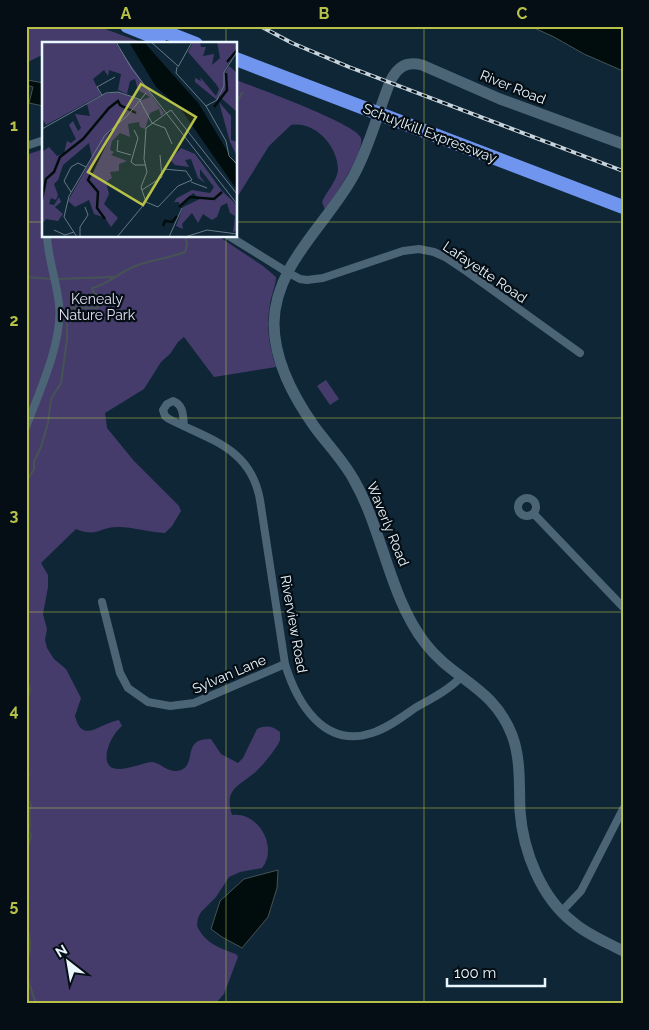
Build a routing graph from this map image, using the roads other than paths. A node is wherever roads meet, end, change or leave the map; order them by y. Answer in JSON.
{"nodes":[{"id":1,"x":127,"y":26,"type":"edge"},
{"id":2,"x":150,"y":26,"type":"edge"},
{"id":3,"x":168,"y":42,"type":"edge"},
{"id":4,"x":191,"y":42,"type":"edge"},
{"id":5,"x":238,"y":60,"type":"edge"},
{"id":6,"x":238,"y":68,"type":"edge"},
{"id":7,"x":394,"y":73,"type":"joint"},
{"id":8,"x":273,"y":77,"type":"junction"},
{"id":9,"x":393,"y":123,"type":"junction"},
{"id":10,"x":42,"y":141,"type":"edge"},
{"id":11,"x":623,"y":144,"type":"edge"},
{"id":12,"x":26,"y":146,"type":"edge"},
{"id":13,"x":623,"y":207,"type":"edge"},
{"id":14,"x":623,"y":216,"type":"edge"},
{"id":15,"x":47,"y":238,"type":"edge"},
{"id":16,"x":232,"y":238,"type":"edge"},
{"id":17,"x":287,"y":272,"type":"junction"},
{"id":18,"x":580,"y":353,"type":"dead end"},
{"id":19,"x":184,"y":426,"type":"dead end"},
{"id":20,"x":26,"y":427,"type":"edge"},
{"id":21,"x":534,"y":514,"type":"dead end"},
{"id":22,"x":102,"y":602,"type":"dead end"},
{"id":23,"x":623,"y":607,"type":"edge"},
{"id":24,"x":285,"y":664,"type":"junction"},
{"id":25,"x":462,"y":676,"type":"junction"},
{"id":26,"x":623,"y":809,"type":"edge"},
{"id":27,"x":561,"y":912,"type":"junction"},
{"id":28,"x":623,"y":950,"type":"edge"}],
"edges":[{"from":1,"to":3,"type":"highway"},
{"from":2,"to":4,"type":"highway"},
{"from":5,"to":8,"type":"highway","name":"Schuylkill Expressway"},
{"from":6,"to":8,"type":"highway","name":"Schuylkill Expressway"},
{"from":7,"to":11,"type":"street","name":"River Road"},
{"from":7,"to":17,"type":"street","name":"Waverly Road"},
{"from":8,"to":9,"type":"highway","name":"Schuylkill Expressway"},
{"from":9,"to":13,"type":"highway","name":"Schuylkill Expressway"},
{"from":9,"to":14,"type":"highway","name":"Schuylkill Expressway"},
{"from":10,"to":12,"type":"street"},
{"from":15,"to":20,"type":"street"},
{"from":16,"to":17,"type":"street","name":"Lafayette Road"},
{"from":17,"to":18,"type":"street","name":"Lafayette Road"},
{"from":17,"to":25,"type":"street","name":"Waverly Road"},
{"from":19,"to":24,"type":"street","name":"Riverview Road"},
{"from":21,"to":23,"type":"street"},
{"from":22,"to":24,"type":"street","name":"Sylvan Lane"},
{"from":24,"to":25,"type":"street","name":"Riverview Road"},
{"from":25,"to":27,"type":"street","name":"Waverly Road"},
{"from":26,"to":27,"type":"street"},
{"from":27,"to":28,"type":"street","name":"Waverly Road"}]}
